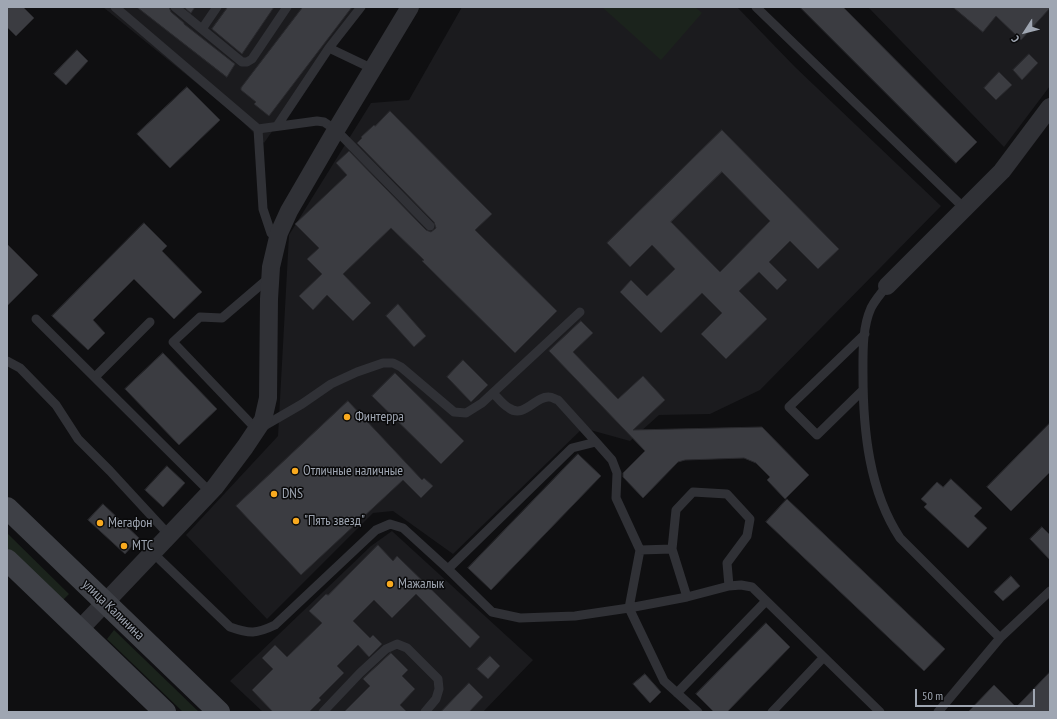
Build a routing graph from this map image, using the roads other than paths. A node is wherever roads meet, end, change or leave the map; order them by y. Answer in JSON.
{"nodes":[{"id":1,"x":115,"y":7,"type":"edge"},
{"id":2,"x":175,"y":7,"type":"edge"},
{"id":3,"x":217,"y":7,"type":"edge"},
{"id":4,"x":287,"y":7,"type":"edge"},
{"id":5,"x":361,"y":7,"type":"edge"},
{"id":6,"x":410,"y":7,"type":"edge"},
{"id":7,"x":756,"y":7,"type":"edge"},
{"id":8,"x":202,"y":29,"type":"junction"},
{"id":9,"x":329,"y":48,"type":"junction"},
{"id":10,"x":373,"y":69,"type":"junction"},
{"id":11,"x":1050,"y":107,"type":"edge"},
{"id":12,"x":277,"y":126,"type":"junction"},
{"id":13,"x":258,"y":129,"type":"junction"},
{"id":14,"x":336,"y":130,"type":"junction"},
{"id":15,"x":964,"y":208,"type":"junction"},
{"id":16,"x":430,"y":226,"type":"dead end"},
{"id":17,"x":277,"y":239,"type":"junction"},
{"id":18,"x":270,"y":277,"type":"junction"},
{"id":19,"x":887,"y":286,"type":"joint"},
{"id":20,"x":580,"y":312,"type":"dead end"},
{"id":21,"x":36,"y":319,"type":"dead end"},
{"id":22,"x":150,"y":322,"type":"dead end"},
{"id":23,"x":865,"y":334,"type":"junction"},
{"id":24,"x":7,"y":361,"type":"edge"},
{"id":25,"x":95,"y":377,"type":"junction"},
{"id":26,"x":863,"y":390,"type":"junction"},
{"id":27,"x":492,"y":393,"type":"junction"},
{"id":28,"x":257,"y":430,"type":"junction"},
{"id":29,"x":596,"y":442,"type":"junction"},
{"id":30,"x":210,"y":492,"type":"junction"},
{"id":31,"x":7,"y":508,"type":"edge"},
{"id":32,"x":169,"y":535,"type":"junction"},
{"id":33,"x":672,"y":549,"type":"junction"},
{"id":34,"x":640,"y":550,"type":"junction"},
{"id":35,"x":153,"y":552,"type":"junction"},
{"id":36,"x":7,"y":560,"type":"edge"},
{"id":37,"x":448,"y":569,"type":"junction"},
{"id":38,"x":729,"y":586,"type":"junction"},
{"id":39,"x":1050,"y":591,"type":"edge"},
{"id":40,"x":687,"y":597,"type":"junction"},
{"id":41,"x":1043,"y":598,"type":"junction"},
{"id":42,"x":766,"y":601,"type":"junction"},
{"id":43,"x":105,"y":602,"type":"junction"},
{"id":44,"x":1050,"y":604,"type":"edge"},
{"id":45,"x":629,"y":608,"type":"junction"},
{"id":46,"x":79,"y":630,"type":"junction"},
{"id":47,"x":1000,"y":638,"type":"junction"},
{"id":48,"x":823,"y":658,"type":"junction"},
{"id":49,"x":678,"y":693,"type":"junction"},
{"id":50,"x":165,"y":712,"type":"edge"},
{"id":51,"x":219,"y":712,"type":"edge"},
{"id":52,"x":323,"y":712,"type":"edge"},
{"id":53,"x":425,"y":712,"type":"edge"},
{"id":54,"x":698,"y":712,"type":"edge"},
{"id":55,"x":772,"y":712,"type":"edge"},
{"id":56,"x":880,"y":712,"type":"edge"},
{"id":57,"x":938,"y":712,"type":"edge"}],
"edges":[{"from":1,"to":13,"type":"lane"},
{"from":2,"to":8,"type":"lane"},
{"from":3,"to":8,"type":"lane"},
{"from":4,"to":8,"type":"lane"},
{"from":5,"to":9,"type":"lane"},
{"from":6,"to":10,"type":"street"},
{"from":7,"to":15,"type":"lane"},
{"from":9,"to":10,"type":"lane"},
{"from":9,"to":12,"type":"lane"},
{"from":10,"to":14,"type":"street"},
{"from":11,"to":15,"type":"street"},
{"from":12,"to":13,"type":"lane"},
{"from":12,"to":14,"type":"lane"},
{"from":13,"to":17,"type":"lane"},
{"from":14,"to":16,"type":"lane"},
{"from":14,"to":17,"type":"street"},
{"from":15,"to":19,"type":"street"},
{"from":17,"to":18,"type":"street"},
{"from":18,"to":28,"type":"street"},
{"from":18,"to":28,"type":"lane"},
{"from":19,"to":23,"type":"lane"},
{"from":20,"to":27,"type":"lane"},
{"from":21,"to":25,"type":"lane"},
{"from":22,"to":25,"type":"lane"},
{"from":23,"to":26,"type":"lane"},
{"from":23,"to":26,"type":"lane"},
{"from":24,"to":32,"type":"lane"},
{"from":25,"to":30,"type":"lane"},
{"from":26,"to":47,"type":"lane"},
{"from":27,"to":28,"type":"lane"},
{"from":27,"to":29,"type":"lane"},
{"from":28,"to":30,"type":"street"},
{"from":29,"to":34,"type":"lane"},
{"from":29,"to":37,"type":"lane"},
{"from":30,"to":32,"type":"street"},
{"from":31,"to":43,"type":"main road","name":"улица Калинина"},
{"from":32,"to":35,"type":"street"},
{"from":33,"to":34,"type":"lane"},
{"from":33,"to":38,"type":"lane"},
{"from":33,"to":40,"type":"lane"},
{"from":34,"to":45,"type":"lane"},
{"from":35,"to":37,"type":"lane"},
{"from":35,"to":43,"type":"street"},
{"from":36,"to":46,"type":"main road"},
{"from":37,"to":45,"type":"lane"},
{"from":38,"to":40,"type":"lane"},
{"from":38,"to":42,"type":"lane"},
{"from":39,"to":41,"type":"lane"},
{"from":40,"to":45,"type":"lane"},
{"from":41,"to":44,"type":"lane"},
{"from":41,"to":47,"type":"lane"},
{"from":42,"to":48,"type":"lane"},
{"from":42,"to":49,"type":"lane"},
{"from":43,"to":46,"type":"street"},
{"from":43,"to":51,"type":"main road","name":"улица Калинина"},
{"from":45,"to":49,"type":"lane"},
{"from":46,"to":50,"type":"main road"},
{"from":47,"to":57,"type":"lane"},
{"from":48,"to":55,"type":"lane"},
{"from":48,"to":56,"type":"lane"},
{"from":49,"to":54,"type":"lane"},
{"from":52,"to":53,"type":"lane"}]}
